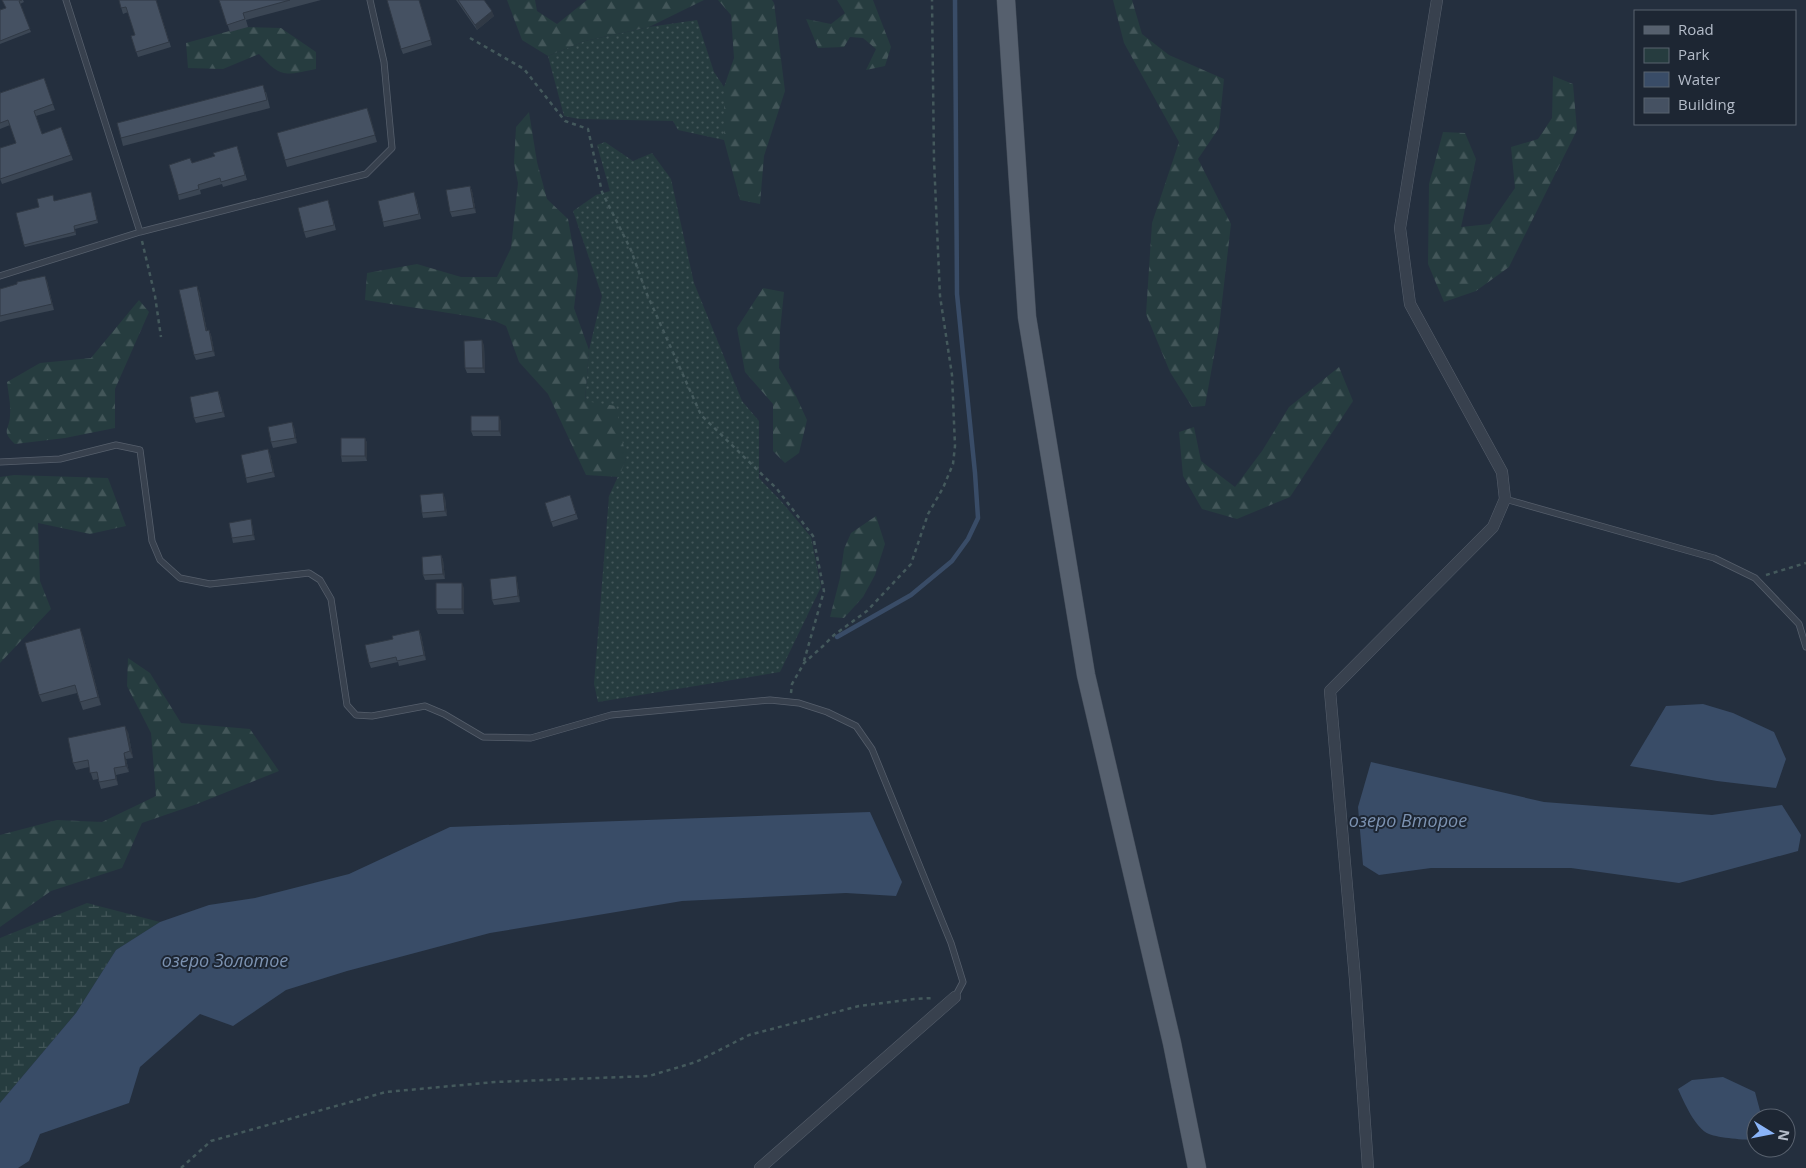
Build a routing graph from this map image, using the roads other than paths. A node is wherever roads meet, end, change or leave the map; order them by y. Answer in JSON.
{"nodes":[{"id":1,"x":66,"y":0,"type":"edge"},
{"id":2,"x":370,"y":0,"type":"edge"},
{"id":3,"x":1006,"y":0,"type":"edge"},
{"id":4,"x":1436,"y":0,"type":"edge"},
{"id":5,"x":140,"y":232,"type":"junction"},
{"id":6,"x":0,"y":276,"type":"edge"},
{"id":7,"x":0,"y":462,"type":"edge"},
{"id":8,"x":1505,"y":499,"type":"junction"},
{"id":9,"x":1806,"y":647,"type":"edge"},
{"id":10,"x":955,"y":997,"type":"joint"},
{"id":11,"x":760,"y":1168,"type":"edge"},
{"id":12,"x":1197,"y":1168,"type":"edge"},
{"id":13,"x":1368,"y":1168,"type":"edge"}],
"edges":[{"from":1,"to":5,"type":"lane"},
{"from":2,"to":5,"type":"lane"},
{"from":3,"to":12,"type":"main road"},
{"from":4,"to":8,"type":"street"},
{"from":5,"to":6,"type":"lane"},
{"from":7,"to":10,"type":"lane"},
{"from":8,"to":9,"type":"lane"},
{"from":8,"to":13,"type":"street"},
{"from":10,"to":11,"type":"street"}]}
